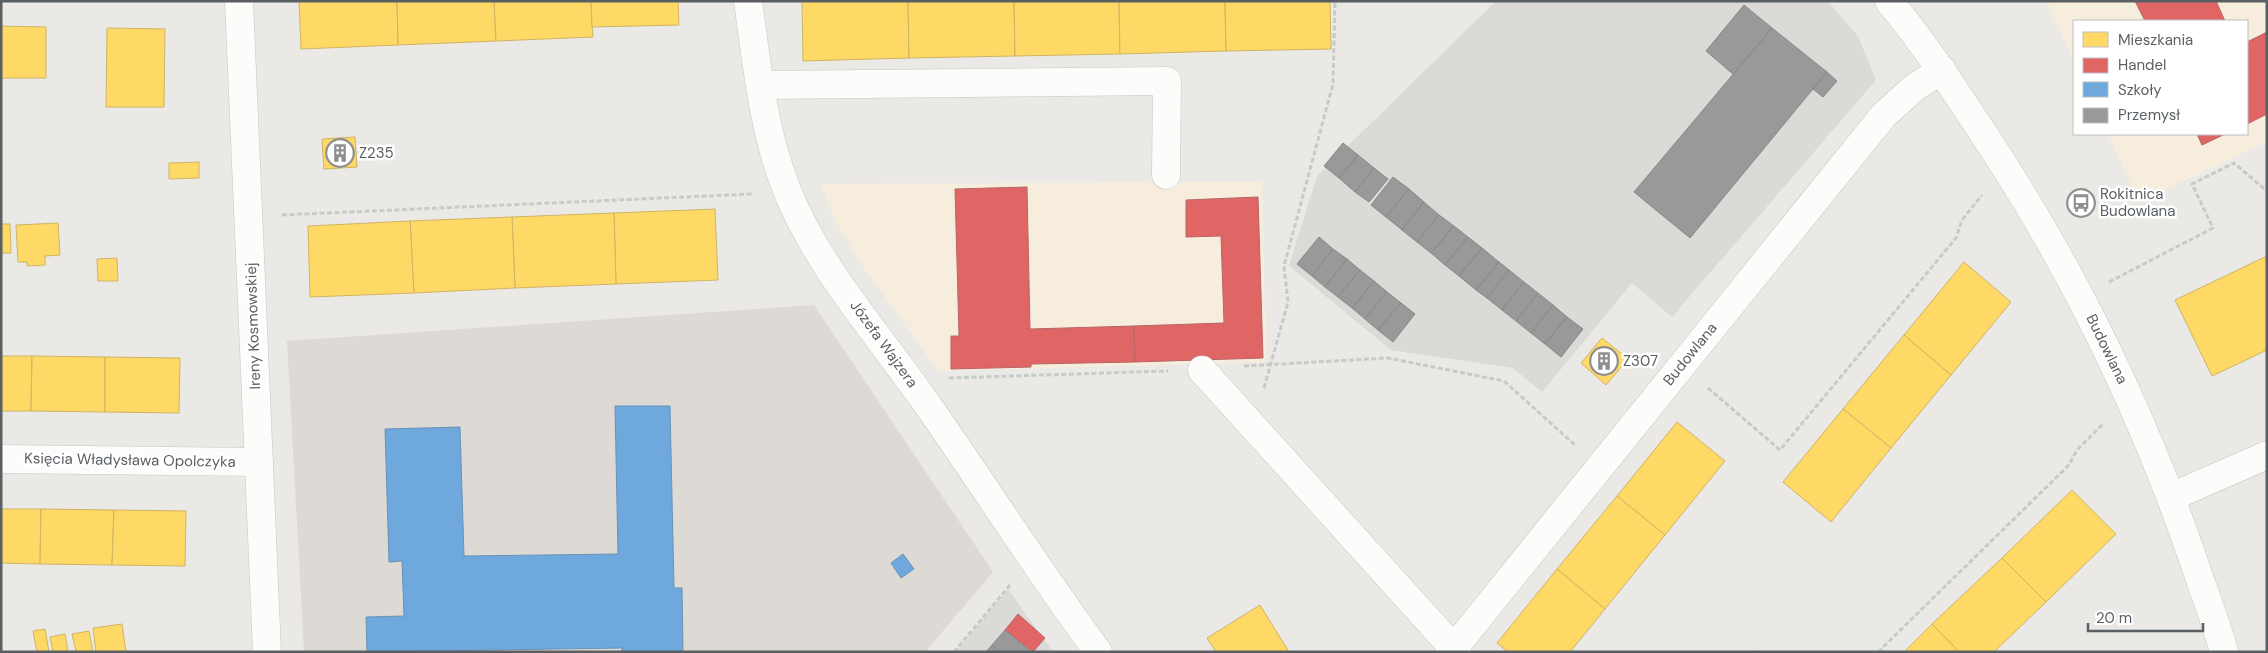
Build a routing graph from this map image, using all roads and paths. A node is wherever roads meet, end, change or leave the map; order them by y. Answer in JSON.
{"nodes":[{"id":1,"x":239,"y":1,"type":"edge"},
{"id":2,"x":748,"y":1,"type":"edge"},
{"id":3,"x":1335,"y":1,"type":"edge"},
{"id":4,"x":1899,"y":5,"type":"edge"},
{"id":5,"x":1942,"y":70,"type":"junction"},
{"id":6,"x":760,"y":85,"type":"junction"},
{"id":7,"x":1166,"y":175,"type":"dead end"},
{"id":8,"x":2267,"y":191,"type":"edge"},
{"id":9,"x":788,"y":192,"type":"junction"},
{"id":10,"x":1982,"y":194,"type":"dead end"},
{"id":11,"x":248,"y":217,"type":"junction"},
{"id":12,"x":2109,"y":282,"type":"dead end"},
{"id":13,"x":1270,"y":364,"type":"junction"},
{"id":14,"x":1681,"y":364,"type":"junction"},
{"id":15,"x":1202,"y":370,"type":"junction"},
{"id":16,"x":919,"y":393,"type":"junction"},
{"id":17,"x":2106,"y":421,"type":"dead end"},
{"id":18,"x":1254,"y":429,"type":"junction"},
{"id":19,"x":2267,"y":455,"type":"edge"},
{"id":20,"x":1,"y":459,"type":"edge"},
{"id":21,"x":259,"y":462,"type":"junction"},
{"id":22,"x":1600,"y":467,"type":"junction"},
{"id":23,"x":2172,"y":497,"type":"junction"},
{"id":24,"x":1033,"y":558,"type":"junction"},
{"id":25,"x":1456,"y":650,"type":"edge"},
{"id":26,"x":267,"y":652,"type":"edge"},
{"id":27,"x":954,"y":652,"type":"edge"},
{"id":28,"x":1098,"y":652,"type":"edge"},
{"id":29,"x":1878,"y":652,"type":"edge"},
{"id":30,"x":2224,"y":652,"type":"edge"}],
"edges":[{"from":1,"to":11,"type":"street","name":"Ireny Kosmowskiej"},
{"from":2,"to":6,"type":"street","name":"Józefa Wajzera"},
{"from":3,"to":13,"type":"path"},
{"from":4,"to":5,"type":"street","name":"Budowlana"},
{"from":5,"to":14,"type":"street","name":"Budowlana"},
{"from":5,"to":23,"type":"street","name":"Budowlana"},
{"from":6,"to":7,"type":"street"},
{"from":6,"to":9,"type":"street","name":"Józefa Wajzera"},
{"from":8,"to":12,"type":"path"},
{"from":9,"to":11,"type":"path"},
{"from":9,"to":16,"type":"street","name":"Józefa Wajzera"},
{"from":10,"to":14,"type":"path"},
{"from":11,"to":21,"type":"street","name":"Ireny Kosmowskiej"},
{"from":13,"to":15,"type":"path"},
{"from":13,"to":18,"type":"path"},
{"from":13,"to":22,"type":"path"},
{"from":14,"to":22,"type":"street","name":"Budowlana"},
{"from":15,"to":16,"type":"path"},
{"from":15,"to":18,"type":"street"},
{"from":16,"to":24,"type":"street","name":"Józefa Wajzera"},
{"from":17,"to":29,"type":"path"},
{"from":18,"to":25,"type":"street"},
{"from":19,"to":23,"type":"street"},
{"from":20,"to":21,"type":"street","name":"Księcia Władysława Opolczyka"},
{"from":21,"to":26,"type":"street","name":"Ireny Kosmowskiej"},
{"from":22,"to":25,"type":"street","name":"Budowlana"},
{"from":23,"to":30,"type":"street","name":"Budowlana"},
{"from":24,"to":27,"type":"path"},
{"from":24,"to":28,"type":"street","name":"Józefa Wajzera"}]}
